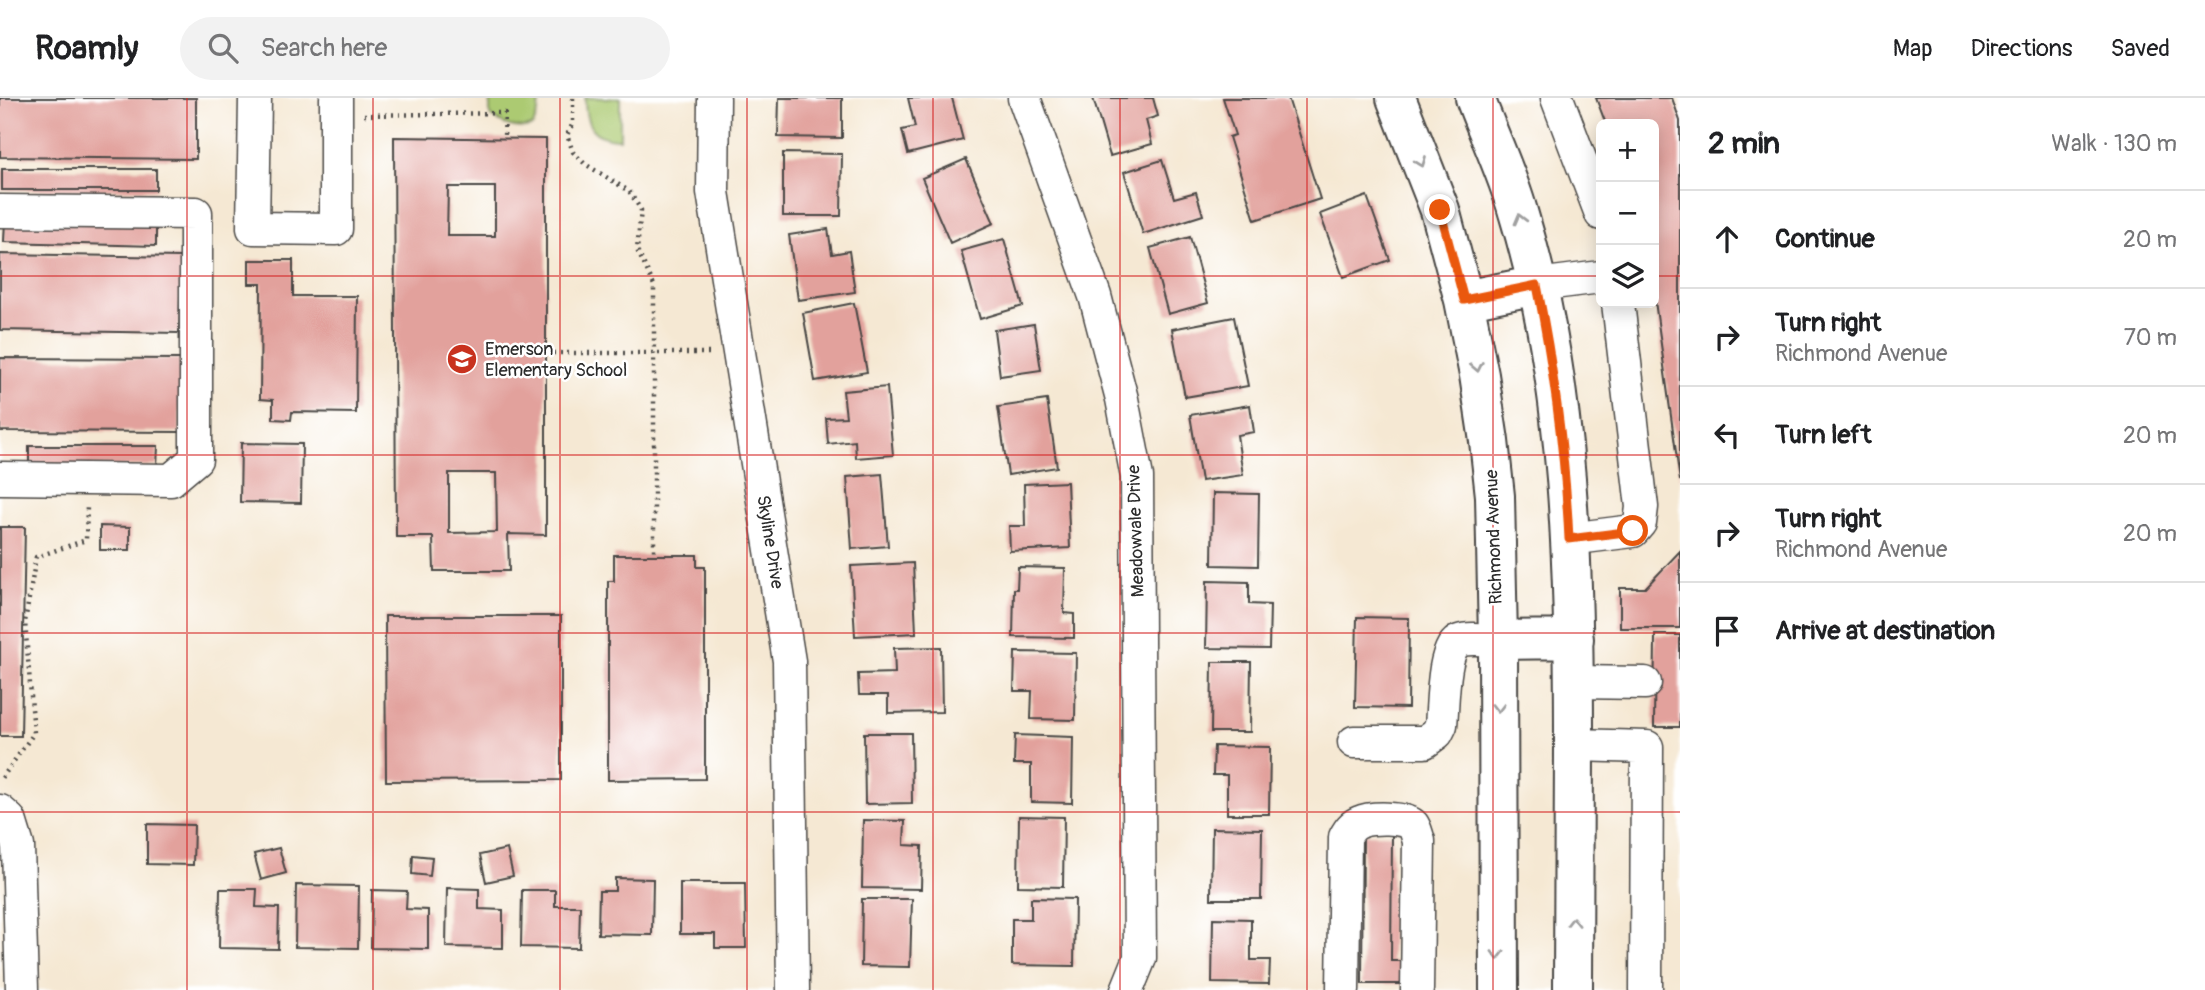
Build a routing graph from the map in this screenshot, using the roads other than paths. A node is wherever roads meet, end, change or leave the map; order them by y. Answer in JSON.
{"nodes":[{"id":1,"x":255,"y":98,"type":"edge"},
{"id":2,"x":714,"y":98,"type":"edge"},
{"id":3,"x":1024,"y":98,"type":"edge"},
{"id":4,"x":1396,"y":98,"type":"edge"},
{"id":5,"x":1475,"y":98,"type":"edge"},
{"id":6,"x":1556,"y":98,"type":"edge"},
{"id":7,"x":336,"y":107,"type":"edge"},
{"id":8,"x":1596,"y":201,"type":"edge"},
{"id":9,"x":0,"y":211,"type":"edge"},
{"id":10,"x":1596,"y":278,"type":"edge"},
{"id":11,"x":1537,"y":285,"type":"junction"},
{"id":12,"x":1464,"y":300,"type":"junction"},
{"id":13,"x":1619,"y":308,"type":"edge"},
{"id":14,"x":0,"y":478,"type":"edge"},
{"id":15,"x":1569,"y":539,"type":"junction"},
{"id":16,"x":1574,"y":639,"type":"junction"},
{"id":17,"x":1498,"y":640,"type":"junction"},
{"id":18,"x":1574,"y":682,"type":"junction"},
{"id":19,"x":1645,"y":683,"type":"dead end"},
{"id":20,"x":1354,"y":742,"type":"dead end"},
{"id":21,"x":1574,"y":745,"type":"junction"},
{"id":22,"x":0,"y":811,"type":"edge"},
{"id":23,"x":22,"y":990,"type":"edge"},
{"id":24,"x":793,"y":990,"type":"edge"},
{"id":25,"x":1127,"y":990,"type":"edge"},
{"id":26,"x":1343,"y":990,"type":"edge"},
{"id":27,"x":1417,"y":990,"type":"edge"},
{"id":28,"x":1499,"y":990,"type":"edge"},
{"id":29,"x":1573,"y":990,"type":"edge"},
{"id":30,"x":1646,"y":990,"type":"edge"}],
"edges":[{"from":1,"to":7,"type":"street"},
{"from":2,"to":24,"type":"street","name":"Skyline Drive"},
{"from":3,"to":25,"type":"street","name":"Meadowvale Drive"},
{"from":4,"to":12,"type":"main road","name":"Richmond Avenue","one_way":true},
{"from":11,"to":5,"type":"main road","one_way":true},
{"from":6,"to":8,"type":"street"},
{"from":9,"to":14,"type":"street"},
{"from":10,"to":11,"type":"street"},
{"from":11,"to":12,"type":"main road"},
{"from":11,"to":15,"type":"main road"},
{"from":12,"to":17,"type":"main road","name":"Richmond Avenue","one_way":true},
{"from":13,"to":15,"type":"street"},
{"from":15,"to":16,"type":"main road"},
{"from":16,"to":17,"type":"main road"},
{"from":16,"to":18,"type":"main road"},
{"from":17,"to":20,"type":"street"},
{"from":17,"to":28,"type":"main road","name":"Richmond Avenue","one_way":true},
{"from":18,"to":19,"type":"street"},
{"from":18,"to":21,"type":"main road"},
{"from":29,"to":21,"type":"main road","one_way":true},
{"from":21,"to":30,"type":"street"},
{"from":22,"to":23,"type":"street"},
{"from":26,"to":27,"type":"street"}]}
